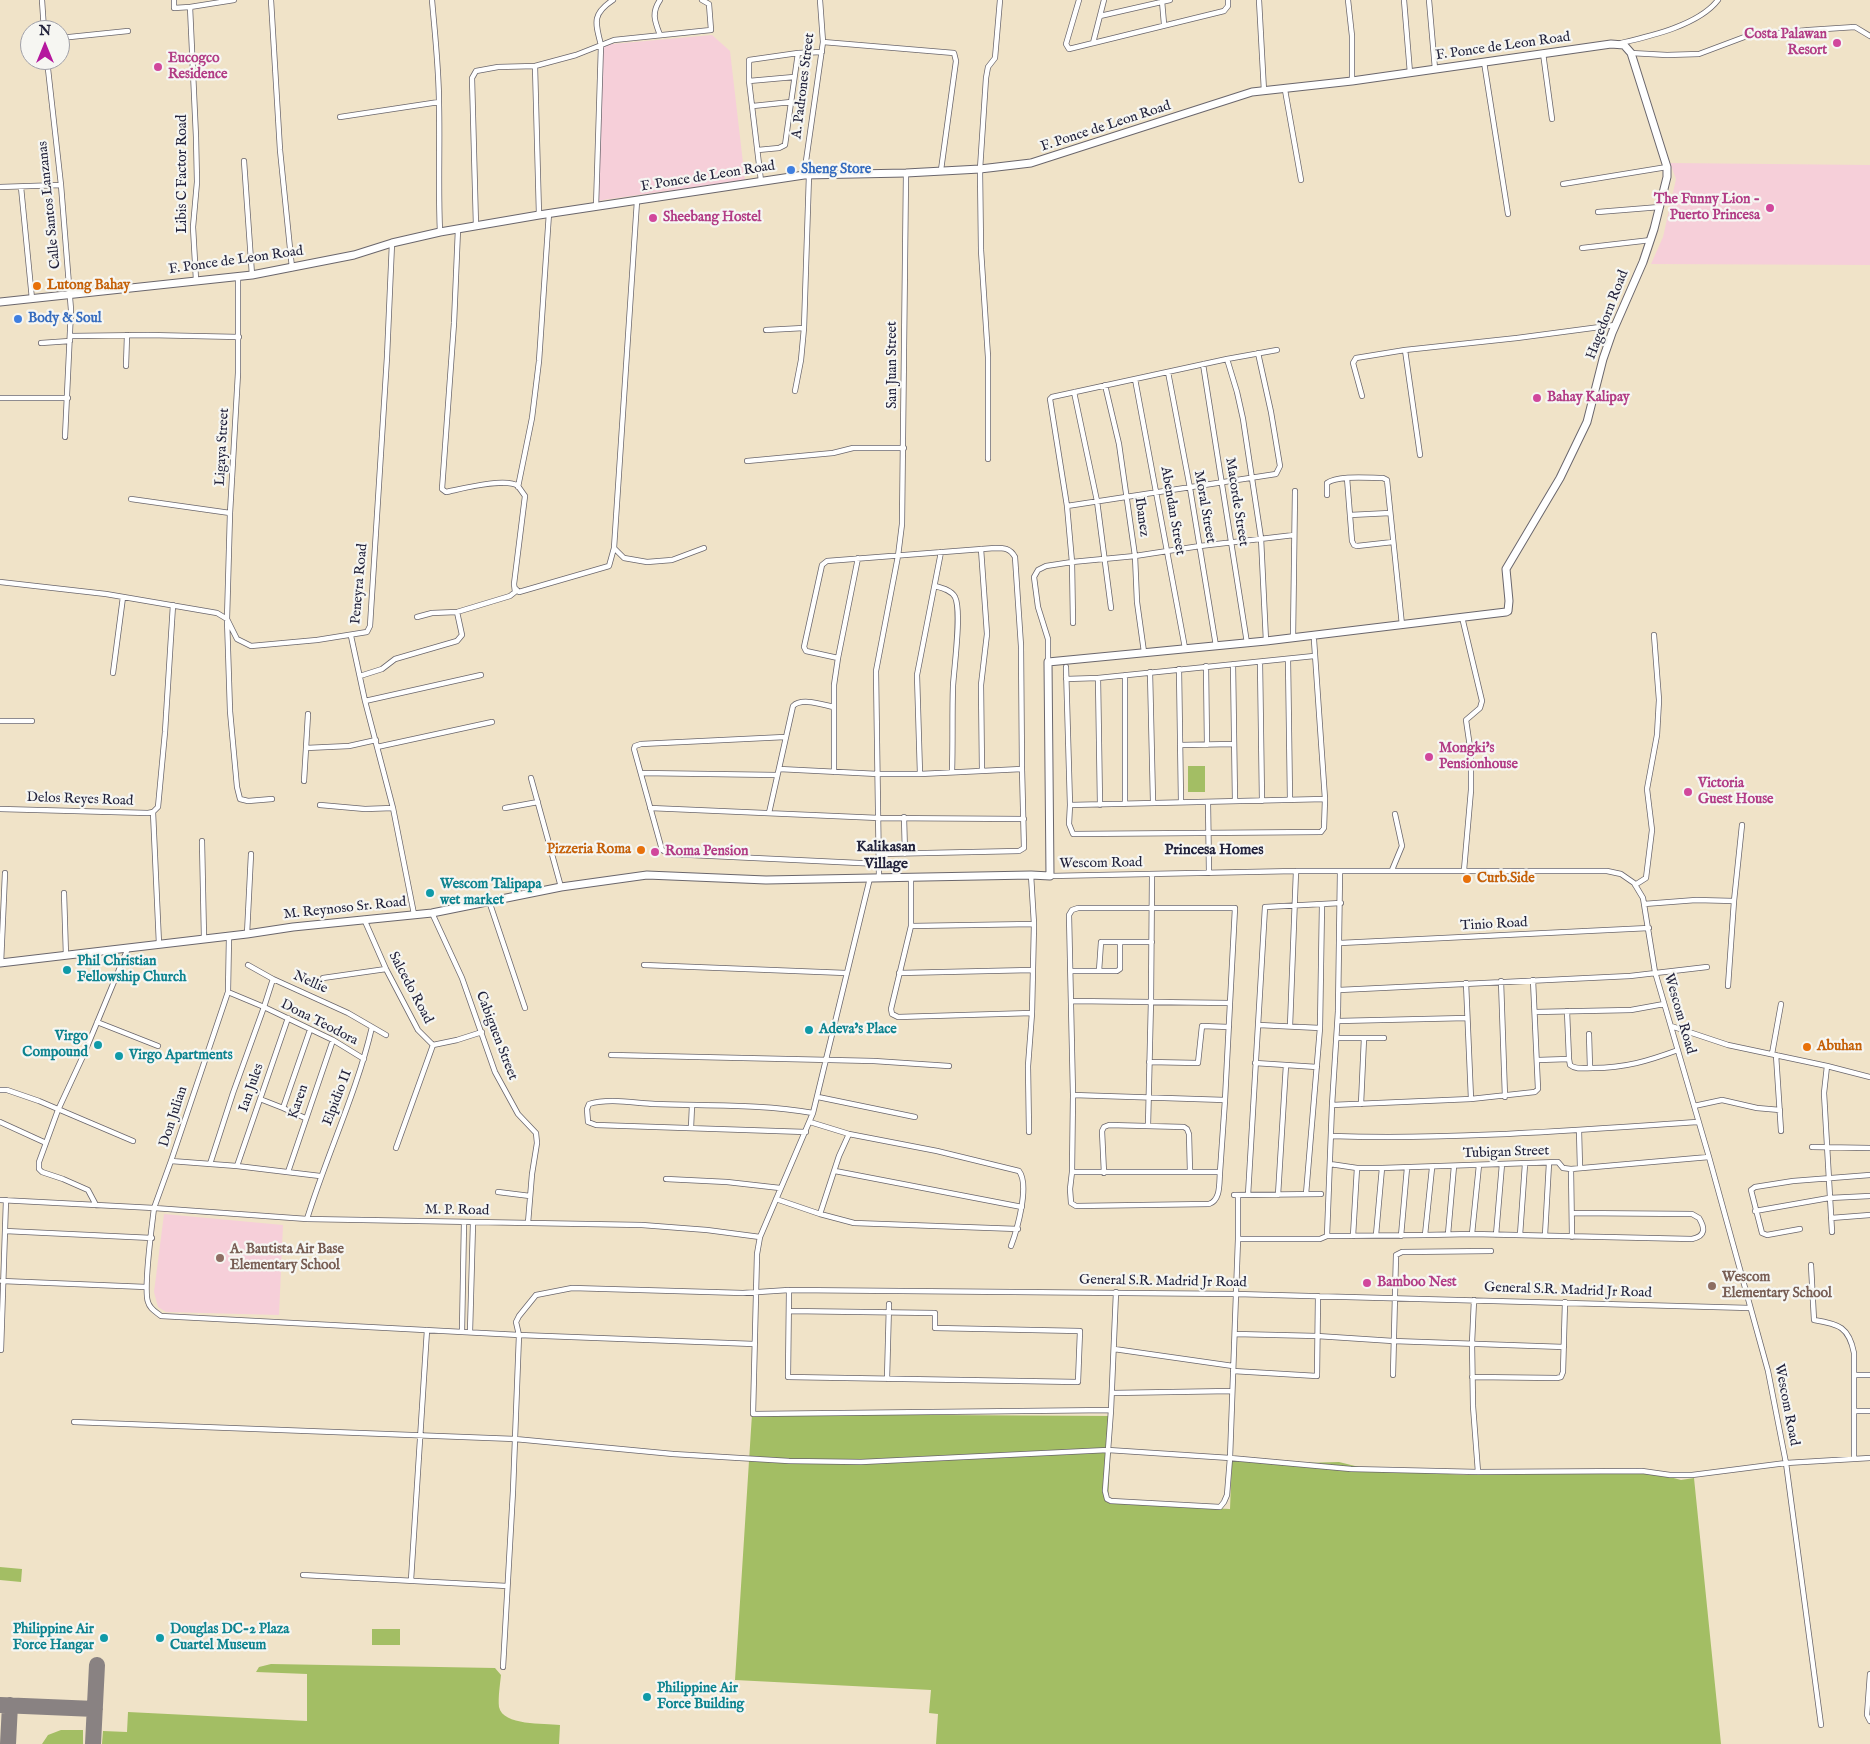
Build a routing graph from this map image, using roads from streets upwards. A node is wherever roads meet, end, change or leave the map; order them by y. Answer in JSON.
{"nodes":[{"id":1,"x":42,"y":0,"type":"edge"},
{"id":2,"x":174,"y":0,"type":"edge"},
{"id":3,"x":234,"y":0,"type":"edge"},
{"id":4,"x":271,"y":0,"type":"edge"},
{"id":5,"x":432,"y":0,"type":"edge"},
{"id":6,"x":613,"y":0,"type":"edge"},
{"id":7,"x":660,"y":0,"type":"edge"},
{"id":8,"x":702,"y":0,"type":"edge"},
{"id":9,"x":820,"y":0,"type":"edge"},
{"id":10,"x":1000,"y":0,"type":"edge"},
{"id":11,"x":1079,"y":0,"type":"edge"},
{"id":12,"x":1104,"y":0,"type":"edge"},
{"id":13,"x":1170,"y":0,"type":"edge"},
{"id":14,"x":1228,"y":0,"type":"edge"},
{"id":15,"x":1259,"y":0,"type":"edge"},
{"id":16,"x":1348,"y":0,"type":"edge"},
{"id":17,"x":1404,"y":0,"type":"edge"},
{"id":18,"x":1429,"y":0,"type":"edge"},
{"id":19,"x":1718,"y":0,"type":"edge"},
{"id":20,"x":1162,"y":1,"type":"edge"},
{"id":21,"x":190,"y":7,"type":"junction"},
{"id":22,"x":1100,"y":16,"type":"junction"},
{"id":23,"x":43,"y":20,"type":"edge"},
{"id":24,"x":1164,"y":24,"type":"junction"},
{"id":25,"x":128,"y":31,"type":"dead end"},
{"id":26,"x":660,"y":35,"type":"junction"},
{"id":27,"x":1870,"y":36,"type":"edge"},
{"id":28,"x":70,"y":37,"type":"edge"},
{"id":29,"x":823,"y":42,"type":"junction"},
{"id":30,"x":1093,"y":43,"type":"junction"},
{"id":31,"x":601,"y":45,"type":"junction"},
{"id":32,"x":1621,"y":45,"type":"junction"},
{"id":33,"x":822,"y":52,"type":"junction"},
{"id":34,"x":798,"y":53,"type":"junction"},
{"id":35,"x":1631,"y":53,"type":"junction"},
{"id":36,"x":1543,"y":54,"type":"junction"},
{"id":37,"x":1484,"y":62,"type":"junction"},
{"id":38,"x":535,"y":66,"type":"junction"},
{"id":39,"x":1435,"y":69,"type":"junction"},
{"id":40,"x":48,"y":70,"type":"edge"},
{"id":41,"x":1410,"y":73,"type":"junction"},
{"id":42,"x":794,"y":77,"type":"junction"},
{"id":43,"x":750,"y":81,"type":"junction"},
{"id":44,"x":1352,"y":81,"type":"junction"},
{"id":45,"x":1285,"y":90,"type":"junction"},
{"id":46,"x":1264,"y":91,"type":"junction"},
{"id":47,"x":439,"y":102,"type":"junction"},
{"id":48,"x":790,"y":102,"type":"junction"},
{"id":49,"x":753,"y":106,"type":"junction"},
{"id":50,"x":340,"y":117,"type":"dead end"},
{"id":51,"x":1552,"y":120,"type":"dead end"},
{"id":52,"x":758,"y":150,"type":"junction"},
{"id":53,"x":244,"y":161,"type":"dead end"},
{"id":54,"x":1666,"y":167,"type":"junction"},
{"id":55,"x":980,"y":169,"type":"junction"},
{"id":56,"x":941,"y":170,"type":"junction"},
{"id":57,"x":906,"y":172,"type":"junction"},
{"id":58,"x":807,"y":175,"type":"junction"},
{"id":59,"x":1301,"y":180,"type":"dead end"},
{"id":60,"x":762,"y":181,"type":"junction"},
{"id":61,"x":1563,"y":184,"type":"dead end"},
{"id":62,"x":61,"y":185,"type":"junction"},
{"id":63,"x":0,"y":187,"type":"edge"},
{"id":64,"x":21,"y":187,"type":"junction"},
{"id":65,"x":637,"y":201,"type":"junction"},
{"id":66,"x":596,"y":207,"type":"junction"},
{"id":67,"x":1660,"y":207,"type":"junction"},
{"id":68,"x":1598,"y":212,"type":"dead end"},
{"id":69,"x":549,"y":214,"type":"junction"},
{"id":70,"x":1508,"y":214,"type":"dead end"},
{"id":71,"x":539,"y":215,"type":"junction"},
{"id":72,"x":476,"y":226,"type":"junction"},
{"id":73,"x":458,"y":229,"type":"junction"},
{"id":74,"x":440,"y":232,"type":"junction"},
{"id":75,"x":1650,"y":240,"type":"junction"},
{"id":76,"x":392,"y":243,"type":"junction"},
{"id":77,"x":1582,"y":248,"type":"dead end"},
{"id":78,"x":292,"y":268,"type":"junction"},
{"id":79,"x":252,"y":275,"type":"junction"},
{"id":80,"x":238,"y":276,"type":"junction"},
{"id":81,"x":196,"y":280,"type":"junction"},
{"id":82,"x":70,"y":295,"type":"junction"},
{"id":83,"x":32,"y":299,"type":"junction"},
{"id":84,"x":0,"y":302,"type":"edge"},
{"id":85,"x":1615,"y":325,"type":"junction"},
{"id":86,"x":804,"y":328,"type":"junction"},
{"id":87,"x":766,"y":330,"type":"dead end"},
{"id":88,"x":127,"y":335,"type":"junction"},
{"id":89,"x":239,"y":337,"type":"junction"},
{"id":90,"x":70,"y":339,"type":"junction"},
{"id":91,"x":41,"y":343,"type":"dead end"},
{"id":92,"x":1277,"y":350,"type":"dead end"},
{"id":93,"x":1405,"y":350,"type":"junction"},
{"id":94,"x":1258,"y":353,"type":"junction"},
{"id":95,"x":1226,"y":359,"type":"junction"},
{"id":96,"x":1203,"y":364,"type":"junction"},
{"id":97,"x":126,"y":366,"type":"dead end"},
{"id":98,"x":1168,"y":372,"type":"junction"},
{"id":99,"x":1135,"y":379,"type":"junction"},
{"id":100,"x":1105,"y":386,"type":"junction"},
{"id":101,"x":794,"y":391,"type":"dead end"},
{"id":102,"x":1074,"y":392,"type":"junction"},
{"id":103,"x":1362,"y":396,"type":"dead end"},
{"id":104,"x":0,"y":398,"type":"edge"},
{"id":105,"x":68,"y":398,"type":"junction"},
{"id":106,"x":65,"y":437,"type":"dead end"},
{"id":107,"x":904,"y":448,"type":"junction"},
{"id":108,"x":1420,"y":455,"type":"dead end"},
{"id":109,"x":988,"y":458,"type":"dead end"},
{"id":110,"x":747,"y":461,"type":"dead end"},
{"id":111,"x":1251,"y":478,"type":"junction"},
{"id":112,"x":1347,"y":478,"type":"junction"},
{"id":113,"x":1222,"y":483,"type":"junction"},
{"id":114,"x":518,"y":486,"type":"junction"},
{"id":115,"x":1190,"y":488,"type":"junction"},
{"id":116,"x":1295,"y":491,"type":"dead end"},
{"id":117,"x":1157,"y":492,"type":"junction"},
{"id":118,"x":1326,"y":495,"type":"dead end"},
{"id":119,"x":1126,"y":497,"type":"junction"},
{"id":120,"x":131,"y":499,"type":"dead end"},
{"id":121,"x":1097,"y":501,"type":"junction"},
{"id":122,"x":1067,"y":506,"type":"junction"},
{"id":123,"x":230,"y":513,"type":"junction"},
{"id":124,"x":1390,"y":513,"type":"junction"},
{"id":125,"x":1350,"y":515,"type":"junction"},
{"id":126,"x":1294,"y":536,"type":"junction"},
{"id":127,"x":1261,"y":538,"type":"junction"},
{"id":128,"x":1231,"y":542,"type":"junction"},
{"id":129,"x":1393,"y":542,"type":"junction"},
{"id":130,"x":1200,"y":546,"type":"junction"},
{"id":131,"x":614,"y":548,"type":"junction"},
{"id":132,"x":704,"y":548,"type":"dead end"},
{"id":133,"x":981,"y":549,"type":"junction"},
{"id":134,"x":1168,"y":551,"type":"junction"},
{"id":135,"x":941,"y":552,"type":"junction"},
{"id":136,"x":898,"y":556,"type":"junction"},
{"id":137,"x":1135,"y":556,"type":"junction"},
{"id":138,"x":858,"y":558,"type":"junction"},
{"id":139,"x":1104,"y":559,"type":"junction"},
{"id":140,"x":1072,"y":562,"type":"junction"},
{"id":141,"x":0,"y":582,"type":"edge"},
{"id":142,"x":935,"y":586,"type":"junction"},
{"id":143,"x":515,"y":588,"type":"junction"},
{"id":144,"x":123,"y":597,"type":"junction"},
{"id":145,"x":173,"y":604,"type":"junction"},
{"id":146,"x":1111,"y":608,"type":"dead end"},
{"id":147,"x":457,"y":612,"type":"junction"},
{"id":148,"x":417,"y":617,"type":"dead end"},
{"id":149,"x":1462,"y":617,"type":"junction"},
{"id":150,"x":227,"y":619,"type":"junction"},
{"id":151,"x":1073,"y":623,"type":"dead end"},
{"id":152,"x":1402,"y":625,"type":"junction"},
{"id":153,"x":1654,"y":635,"type":"dead end"},
{"id":154,"x":351,"y":636,"type":"junction"},
{"id":155,"x":1293,"y":638,"type":"junction"},
{"id":156,"x":1314,"y":640,"type":"dead end"},
{"id":157,"x":1266,"y":641,"type":"junction"},
{"id":158,"x":1246,"y":643,"type":"junction"},
{"id":159,"x":1216,"y":646,"type":"junction"},
{"id":160,"x":1185,"y":648,"type":"junction"},
{"id":161,"x":1144,"y":652,"type":"junction"},
{"id":162,"x":1314,"y":656,"type":"junction"},
{"id":163,"x":838,"y":658,"type":"junction"},
{"id":164,"x":1288,"y":659,"type":"junction"},
{"id":165,"x":1048,"y":662,"type":"junction"},
{"id":166,"x":1260,"y":662,"type":"junction"},
{"id":167,"x":1233,"y":664,"type":"junction"},
{"id":168,"x":1206,"y":666,"type":"junction"},
{"id":169,"x":1066,"y":667,"type":"dead end"},
{"id":170,"x":1179,"y":669,"type":"junction"},
{"id":171,"x":1150,"y":672,"type":"junction"},
{"id":172,"x":114,"y":673,"type":"dead end"},
{"id":173,"x":481,"y":675,"type":"dead end"},
{"id":174,"x":1125,"y":675,"type":"junction"},
{"id":175,"x":360,"y":676,"type":"junction"},
{"id":176,"x":1098,"y":678,"type":"junction"},
{"id":177,"x":1066,"y":679,"type":"junction"},
{"id":178,"x":365,"y":701,"type":"junction"},
{"id":179,"x":834,"y":707,"type":"junction"},
{"id":180,"x":308,"y":714,"type":"dead end"},
{"id":181,"x":0,"y":721,"type":"edge"},
{"id":182,"x":32,"y":721,"type":"dead end"},
{"id":183,"x":492,"y":722,"type":"dead end"},
{"id":184,"x":785,"y":737,"type":"junction"},
{"id":185,"x":376,"y":740,"type":"junction"},
{"id":186,"x":1234,"y":744,"type":"junction"},
{"id":187,"x":1180,"y":745,"type":"junction"},
{"id":188,"x":1207,"y":745,"type":"junction"},
{"id":189,"x":377,"y":747,"type":"junction"},
{"id":190,"x":306,"y":748,"type":"junction"},
{"id":191,"x":778,"y":769,"type":"junction"},
{"id":192,"x":1022,"y":770,"type":"junction"},
{"id":193,"x":982,"y":771,"type":"junction"},
{"id":194,"x":641,"y":772,"type":"junction"},
{"id":195,"x":834,"y":772,"type":"junction"},
{"id":196,"x":952,"y":772,"type":"junction"},
{"id":197,"x":878,"y":774,"type":"junction"},
{"id":198,"x":920,"y":774,"type":"junction"},
{"id":199,"x":777,"y":775,"type":"junction"},
{"id":200,"x":531,"y":778,"type":"dead end"},
{"id":201,"x":304,"y":781,"type":"dead end"},
{"id":202,"x":272,"y":799,"type":"dead end"},
{"id":203,"x":1324,"y":799,"type":"junction"},
{"id":204,"x":1262,"y":800,"type":"junction"},
{"id":205,"x":1290,"y":800,"type":"junction"},
{"id":206,"x":1234,"y":801,"type":"junction"},
{"id":207,"x":538,"y":802,"type":"junction"},
{"id":208,"x":1153,"y":802,"type":"junction"},
{"id":209,"x":1181,"y":802,"type":"junction"},
{"id":210,"x":1208,"y":802,"type":"junction"},
{"id":211,"x":1124,"y":804,"type":"junction"},
{"id":212,"x":1070,"y":805,"type":"junction"},
{"id":213,"x":1100,"y":805,"type":"junction"},
{"id":214,"x":320,"y":806,"type":"dead end"},
{"id":215,"x":393,"y":808,"type":"junction"},
{"id":216,"x":505,"y":808,"type":"dead end"},
{"id":217,"x":650,"y":808,"type":"junction"},
{"id":218,"x":0,"y":809,"type":"edge"},
{"id":219,"x":153,"y":812,"type":"junction"},
{"id":220,"x":769,"y":813,"type":"junction"},
{"id":221,"x":1395,"y":814,"type":"dead end"},
{"id":222,"x":904,"y":817,"type":"junction"},
{"id":223,"x":879,"y":818,"type":"junction"},
{"id":224,"x":1024,"y":819,"type":"junction"},
{"id":225,"x":1742,"y":824,"type":"dead end"},
{"id":226,"x":1208,"y":834,"type":"junction"},
{"id":227,"x":202,"y":841,"type":"dead end"},
{"id":228,"x":252,"y":854,"type":"dead end"},
{"id":229,"x":880,"y":854,"type":"junction"},
{"id":230,"x":905,"y":854,"type":"junction"},
{"id":231,"x":880,"y":864,"type":"junction"},
{"id":232,"x":1296,"y":870,"type":"junction"},
{"id":233,"x":1340,"y":870,"type":"junction"},
{"id":234,"x":1392,"y":870,"type":"junction"},
{"id":235,"x":1464,"y":870,"type":"junction"},
{"id":236,"x":4,"y":873,"type":"dead end"},
{"id":237,"x":1209,"y":873,"type":"junction"},
{"id":238,"x":1152,"y":874,"type":"junction"},
{"id":239,"x":1031,"y":875,"type":"junction"},
{"id":240,"x":1050,"y":876,"type":"junction"},
{"id":241,"x":870,"y":878,"type":"junction"},
{"id":242,"x":879,"y":878,"type":"junction"},
{"id":243,"x":911,"y":878,"type":"junction"},
{"id":244,"x":1635,"y":884,"type":"junction"},
{"id":245,"x":561,"y":887,"type":"junction"},
{"id":246,"x":64,"y":893,"type":"dead end"},
{"id":247,"x":489,"y":901,"type":"junction"},
{"id":248,"x":1734,"y":901,"type":"junction"},
{"id":249,"x":1341,"y":903,"type":"junction"},
{"id":250,"x":1322,"y":904,"type":"junction"},
{"id":251,"x":1644,"y":904,"type":"junction"},
{"id":252,"x":1294,"y":906,"type":"junction"},
{"id":253,"x":1152,"y":907,"type":"junction"},
{"id":254,"x":432,"y":913,"type":"junction"},
{"id":255,"x":414,"y":914,"type":"junction"},
{"id":256,"x":364,"y":919,"type":"junction"},
{"id":257,"x":1034,"y":924,"type":"junction"},
{"id":258,"x":911,"y":926,"type":"junction"},
{"id":259,"x":1649,"y":928,"type":"junction"},
{"id":260,"x":247,"y":934,"type":"junction"},
{"id":261,"x":229,"y":936,"type":"junction"},
{"id":262,"x":204,"y":938,"type":"junction"},
{"id":263,"x":1120,"y":942,"type":"junction"},
{"id":264,"x":1152,"y":942,"type":"junction"},
{"id":265,"x":1340,"y":943,"type":"junction"},
{"id":266,"x":159,"y":944,"type":"junction"},
{"id":267,"x":128,"y":948,"type":"junction"},
{"id":268,"x":66,"y":956,"type":"junction"},
{"id":269,"x":0,"y":963,"type":"edge"},
{"id":270,"x":248,"y":965,"type":"dead end"},
{"id":271,"x":644,"y":965,"type":"dead end"},
{"id":272,"x":1707,"y":967,"type":"dead end"},
{"id":273,"x":386,"y":969,"type":"junction"},
{"id":274,"x":1032,"y":970,"type":"junction"},
{"id":275,"x":1071,"y":971,"type":"junction"},
{"id":276,"x":1099,"y":971,"type":"junction"},
{"id":277,"x":1655,"y":972,"type":"junction"},
{"id":278,"x":899,"y":973,"type":"junction"},
{"id":279,"x":846,"y":974,"type":"junction"},
{"id":280,"x":323,"y":978,"type":"dead end"},
{"id":281,"x":273,"y":979,"type":"junction"},
{"id":282,"x":1533,"y":980,"type":"junction"},
{"id":283,"x":1501,"y":981,"type":"junction"},
{"id":284,"x":1466,"y":983,"type":"junction"},
{"id":285,"x":1728,"y":986,"type":"dead end"},
{"id":286,"x":1339,"y":990,"type":"junction"},
{"id":287,"x":228,"y":992,"type":"junction"},
{"id":288,"x":1151,"y":1000,"type":"junction"},
{"id":289,"x":1072,"y":1001,"type":"junction"},
{"id":290,"x":1230,"y":1003,"type":"junction"},
{"id":291,"x":1664,"y":1004,"type":"junction"},
{"id":292,"x":1781,"y":1004,"type":"dead end"},
{"id":293,"x":264,"y":1007,"type":"junction"},
{"id":294,"x":525,"y":1008,"type":"dead end"},
{"id":295,"x":1567,"y":1011,"type":"junction"},
{"id":296,"x":1535,"y":1012,"type":"junction"},
{"id":297,"x":1032,"y":1013,"type":"junction"},
{"id":298,"x":288,"y":1018,"type":"junction"},
{"id":299,"x":1467,"y":1018,"type":"junction"},
{"id":300,"x":1338,"y":1021,"type":"junction"},
{"id":301,"x":97,"y":1022,"type":"junction"},
{"id":302,"x":1258,"y":1024,"type":"junction"},
{"id":303,"x":1290,"y":1026,"type":"junction"},
{"id":304,"x":1671,"y":1026,"type":"junction"},
{"id":305,"x":372,"y":1027,"type":"junction"},
{"id":306,"x":1229,"y":1027,"type":"junction"},
{"id":307,"x":1320,"y":1028,"type":"junction"},
{"id":308,"x":310,"y":1030,"type":"junction"},
{"id":309,"x":482,"y":1032,"type":"junction"},
{"id":310,"x":1589,"y":1034,"type":"dead end"},
{"id":311,"x":386,"y":1035,"type":"dead end"},
{"id":312,"x":1337,"y":1038,"type":"junction"},
{"id":313,"x":1364,"y":1038,"type":"junction"},
{"id":314,"x":1384,"y":1038,"type":"dead end"},
{"id":315,"x":332,"y":1040,"type":"junction"},
{"id":316,"x":433,"y":1044,"type":"junction"},
{"id":317,"x":158,"y":1046,"type":"dead end"},
{"id":318,"x":1678,"y":1050,"type":"junction"},
{"id":319,"x":612,"y":1055,"type":"dead end"},
{"id":320,"x":1774,"y":1055,"type":"junction"},
{"id":321,"x":364,"y":1059,"type":"junction"},
{"id":322,"x":1569,"y":1059,"type":"junction"},
{"id":323,"x":826,"y":1060,"type":"junction"},
{"id":324,"x":1538,"y":1060,"type":"junction"},
{"id":325,"x":1150,"y":1062,"type":"junction"},
{"id":326,"x":1256,"y":1063,"type":"junction"},
{"id":327,"x":1286,"y":1065,"type":"junction"},
{"id":328,"x":949,"y":1066,"type":"dead end"},
{"id":329,"x":1828,"y":1066,"type":"junction"},
{"id":330,"x":1317,"y":1067,"type":"junction"},
{"id":331,"x":1590,"y":1068,"type":"junction"},
{"id":332,"x":1870,"y":1077,"type":"edge"},
{"id":333,"x":0,"y":1090,"type":"edge"},
{"id":334,"x":1073,"y":1095,"type":"junction"},
{"id":335,"x":1505,"y":1096,"type":"junction"},
{"id":336,"x":818,"y":1097,"type":"junction"},
{"id":337,"x":1148,"y":1097,"type":"junction"},
{"id":338,"x":260,"y":1099,"type":"junction"},
{"id":339,"x":1470,"y":1099,"type":"junction"},
{"id":340,"x":1225,"y":1100,"type":"junction"},
{"id":341,"x":1361,"y":1104,"type":"junction"},
{"id":342,"x":692,"y":1105,"type":"junction"},
{"id":343,"x":1332,"y":1105,"type":"junction"},
{"id":344,"x":1694,"y":1106,"type":"junction"},
{"id":345,"x":283,"y":1108,"type":"junction"},
{"id":346,"x":58,"y":1110,"type":"junction"},
{"id":347,"x":1780,"y":1110,"type":"junction"},
{"id":348,"x":813,"y":1113,"type":"junction"},
{"id":349,"x":915,"y":1117,"type":"dead end"},
{"id":350,"x":305,"y":1118,"type":"junction"},
{"id":351,"x":0,"y":1122,"type":"edge"},
{"id":352,"x":810,"y":1122,"type":"junction"},
{"id":353,"x":1698,"y":1122,"type":"junction"},
{"id":354,"x":1148,"y":1126,"type":"junction"},
{"id":355,"x":691,"y":1128,"type":"junction"},
{"id":356,"x":1579,"y":1130,"type":"junction"},
{"id":357,"x":1781,"y":1131,"type":"dead end"},
{"id":358,"x":806,"y":1132,"type":"junction"},
{"id":359,"x":1029,"y":1132,"type":"dead end"},
{"id":360,"x":849,"y":1134,"type":"junction"},
{"id":361,"x":1331,"y":1136,"type":"junction"},
{"id":362,"x":133,"y":1141,"type":"dead end"},
{"id":363,"x":46,"y":1142,"type":"junction"},
{"id":364,"x":1812,"y":1147,"type":"dead end"},
{"id":365,"x":396,"y":1148,"type":"dead end"},
{"id":366,"x":1828,"y":1148,"type":"junction"},
{"id":367,"x":1870,"y":1148,"type":"edge"},
{"id":368,"x":1709,"y":1157,"type":"junction"},
{"id":369,"x":171,"y":1161,"type":"junction"},
{"id":370,"x":1549,"y":1163,"type":"junction"},
{"id":371,"x":210,"y":1164,"type":"junction"},
{"id":372,"x":1330,"y":1164,"type":"junction"},
{"id":373,"x":1502,"y":1164,"type":"junction"},
{"id":374,"x":1525,"y":1164,"type":"junction"},
{"id":375,"x":1479,"y":1165,"type":"junction"},
{"id":376,"x":237,"y":1166,"type":"junction"},
{"id":377,"x":1454,"y":1166,"type":"junction"},
{"id":378,"x":1358,"y":1168,"type":"junction"},
{"id":379,"x":1382,"y":1168,"type":"junction"},
{"id":380,"x":1407,"y":1168,"type":"junction"},
{"id":381,"x":1432,"y":1168,"type":"junction"},
{"id":382,"x":1580,"y":1168,"type":"junction"},
{"id":383,"x":1571,"y":1169,"type":"junction"},
{"id":384,"x":835,"y":1171,"type":"junction"},
{"id":385,"x":288,"y":1172,"type":"junction"},
{"id":386,"x":1072,"y":1172,"type":"junction"},
{"id":387,"x":1190,"y":1172,"type":"junction"},
{"id":388,"x":1220,"y":1172,"type":"junction"},
{"id":389,"x":1104,"y":1173,"type":"junction"},
{"id":390,"x":1870,"y":1175,"type":"edge"},
{"id":391,"x":320,"y":1176,"type":"junction"},
{"id":392,"x":1828,"y":1178,"type":"junction"},
{"id":393,"x":666,"y":1179,"type":"dead end"},
{"id":394,"x":780,"y":1188,"type":"junction"},
{"id":395,"x":498,"y":1192,"type":"dead end"},
{"id":396,"x":1306,"y":1194,"type":"junction"},
{"id":397,"x":1321,"y":1194,"type":"dead end"},
{"id":398,"x":1248,"y":1195,"type":"junction"},
{"id":399,"x":1278,"y":1195,"type":"junction"},
{"id":400,"x":530,"y":1196,"type":"junction"},
{"id":401,"x":1870,"y":1196,"type":"edge"},
{"id":402,"x":776,"y":1198,"type":"junction"},
{"id":403,"x":1829,"y":1198,"type":"junction"},
{"id":404,"x":0,"y":1200,"type":"edge"},
{"id":405,"x":6,"y":1200,"type":"junction"},
{"id":406,"x":96,"y":1205,"type":"junction"},
{"id":407,"x":1022,"y":1207,"type":"junction"},
{"id":408,"x":154,"y":1208,"type":"junction"},
{"id":409,"x":1755,"y":1211,"type":"junction"},
{"id":410,"x":1572,"y":1213,"type":"junction"},
{"id":411,"x":820,"y":1214,"type":"junction"},
{"id":412,"x":1870,"y":1215,"type":"edge"},
{"id":413,"x":1831,"y":1218,"type":"junction"},
{"id":414,"x":307,"y":1219,"type":"junction"},
{"id":415,"x":464,"y":1222,"type":"junction"},
{"id":416,"x":473,"y":1223,"type":"junction"},
{"id":417,"x":528,"y":1223,"type":"junction"},
{"id":418,"x":1018,"y":1229,"type":"junction"},
{"id":419,"x":1800,"y":1229,"type":"dead end"},
{"id":420,"x":5,"y":1231,"type":"junction"},
{"id":421,"x":1832,"y":1232,"type":"dead end"},
{"id":422,"x":1448,"y":1234,"type":"junction"},
{"id":423,"x":1472,"y":1234,"type":"junction"},
{"id":424,"x":1376,"y":1235,"type":"junction"},
{"id":425,"x":1425,"y":1235,"type":"junction"},
{"id":426,"x":1496,"y":1235,"type":"junction"},
{"id":427,"x":1520,"y":1235,"type":"junction"},
{"id":428,"x":1545,"y":1235,"type":"junction"},
{"id":429,"x":1327,"y":1236,"type":"junction"},
{"id":430,"x":1353,"y":1236,"type":"junction"},
{"id":431,"x":1401,"y":1236,"type":"junction"},
{"id":432,"x":760,"y":1237,"type":"junction"},
{"id":433,"x":1572,"y":1237,"type":"junction"},
{"id":434,"x":152,"y":1238,"type":"junction"},
{"id":435,"x":1238,"y":1239,"type":"junction"},
{"id":436,"x":1011,"y":1246,"type":"dead end"},
{"id":437,"x":1491,"y":1251,"type":"dead end"},
{"id":438,"x":1811,"y":1264,"type":"dead end"},
{"id":439,"x":2,"y":1281,"type":"junction"},
{"id":440,"x":146,"y":1286,"type":"junction"},
{"id":441,"x":789,"y":1290,"type":"junction"},
{"id":442,"x":757,"y":1292,"type":"junction"},
{"id":443,"x":1116,"y":1292,"type":"junction"},
{"id":444,"x":1236,"y":1294,"type":"junction"},
{"id":445,"x":1318,"y":1296,"type":"junction"},
{"id":446,"x":1394,"y":1298,"type":"junction"},
{"id":447,"x":1474,"y":1300,"type":"junction"},
{"id":448,"x":1565,"y":1302,"type":"junction"},
{"id":449,"x":889,"y":1304,"type":"dead end"},
{"id":450,"x":1750,"y":1308,"type":"junction"},
{"id":451,"x":789,"y":1311,"type":"junction"},
{"id":452,"x":888,"y":1312,"type":"junction"},
{"id":453,"x":427,"y":1330,"type":"junction"},
{"id":454,"x":462,"y":1331,"type":"junction"},
{"id":455,"x":470,"y":1332,"type":"junction"},
{"id":456,"x":1235,"y":1334,"type":"junction"},
{"id":457,"x":518,"y":1335,"type":"junction"},
{"id":458,"x":1317,"y":1336,"type":"junction"},
{"id":459,"x":1393,"y":1341,"type":"junction"},
{"id":460,"x":1472,"y":1343,"type":"junction"},
{"id":461,"x":754,"y":1344,"type":"junction"},
{"id":462,"x":1564,"y":1347,"type":"junction"},
{"id":463,"x":1114,"y":1349,"type":"junction"},
{"id":464,"x":1,"y":1350,"type":"edge"},
{"id":465,"x":1233,"y":1369,"type":"junction"},
{"id":466,"x":1393,"y":1375,"type":"dead end"},
{"id":467,"x":1854,"y":1375,"type":"junction"},
{"id":468,"x":1870,"y":1376,"type":"edge"},
{"id":469,"x":1472,"y":1377,"type":"junction"},
{"id":470,"x":887,"y":1379,"type":"junction"},
{"id":471,"x":1232,"y":1391,"type":"junction"},
{"id":472,"x":1112,"y":1393,"type":"junction"},
{"id":473,"x":1111,"y":1410,"type":"junction"},
{"id":474,"x":1855,"y":1411,"type":"junction"},
{"id":475,"x":1870,"y":1411,"type":"edge"},
{"id":476,"x":74,"y":1422,"type":"dead end"},
{"id":477,"x":420,"y":1435,"type":"junction"},
{"id":478,"x":515,"y":1439,"type":"junction"},
{"id":479,"x":1108,"y":1450,"type":"junction"},
{"id":480,"x":1230,"y":1458,"type":"junction"},
{"id":481,"x":1870,"y":1458,"type":"edge"},
{"id":482,"x":1854,"y":1459,"type":"junction"},
{"id":483,"x":1786,"y":1463,"type":"junction"},
{"id":484,"x":1478,"y":1472,"type":"junction"},
{"id":485,"x":303,"y":1575,"type":"dead end"},
{"id":486,"x":411,"y":1580,"type":"junction"},
{"id":487,"x":507,"y":1586,"type":"junction"},
{"id":488,"x":503,"y":1667,"type":"dead end"},
{"id":489,"x":1870,"y":1674,"type":"edge"},
{"id":490,"x":1870,"y":1721,"type":"edge"},
{"id":491,"x":1821,"y":1725,"type":"dead end"}],
"edges":[{"from":1,"to":23,"type":"street"},
{"from":2,"to":21,"type":"street"},
{"from":3,"to":21,"type":"street"},
{"from":4,"to":78,"type":"street"},
{"from":5,"to":47,"type":"street"},
{"from":6,"to":31,"type":"street"},
{"from":7,"to":26,"type":"street"},
{"from":8,"to":26,"type":"street"},
{"from":9,"to":29,"type":"street","name":"A. Padrones Street"},
{"from":10,"to":55,"type":"street"},
{"from":11,"to":30,"type":"street"},
{"from":12,"to":22,"type":"street"},
{"from":13,"to":20,"type":"street"},
{"from":14,"to":24,"type":"street"},
{"from":15,"to":46,"type":"street"},
{"from":16,"to":44,"type":"street"},
{"from":17,"to":41,"type":"street"},
{"from":18,"to":39,"type":"street"},
{"from":19,"to":32,"type":"street"},
{"from":20,"to":22,"type":"street"},
{"from":20,"to":24,"type":"street"},
{"from":21,"to":81,"type":"street","name":"Libis C Factor Road"},
{"from":22,"to":30,"type":"street"},
{"from":24,"to":30,"type":"street"},
{"from":25,"to":28,"type":"street"},
{"from":26,"to":31,"type":"street"},
{"from":27,"to":35,"type":"street"},
{"from":29,"to":33,"type":"street","name":"A. Padrones Street"},
{"from":29,"to":56,"type":"street"},
{"from":31,"to":38,"type":"street"},
{"from":31,"to":66,"type":"street"},
{"from":32,"to":35,"type":"street","name":"Hagedorn Road"},
{"from":32,"to":36,"type":"street","name":"F. Ponce de Leon Road"},
{"from":33,"to":34,"type":"street"},
{"from":33,"to":58,"type":"street","name":"A. Padrones Street"},
{"from":34,"to":42,"type":"street"},
{"from":34,"to":43,"type":"street"},
{"from":35,"to":54,"type":"street","name":"Hagedorn Road"},
{"from":36,"to":37,"type":"street","name":"F. Ponce de Leon Road"},
{"from":36,"to":51,"type":"street"},
{"from":37,"to":39,"type":"street","name":"F. Ponce de Leon Road"},
{"from":37,"to":70,"type":"street"},
{"from":38,"to":71,"type":"street"},
{"from":38,"to":72,"type":"street"},
{"from":39,"to":41,"type":"street","name":"F. Ponce de Leon Road"},
{"from":40,"to":62,"type":"street","name":"Calle Santos Lanzanas"},
{"from":41,"to":44,"type":"street","name":"F. Ponce de Leon Road"},
{"from":42,"to":43,"type":"street"},
{"from":42,"to":48,"type":"street"},
{"from":43,"to":49,"type":"street"},
{"from":44,"to":45,"type":"street","name":"F. Ponce de Leon Road"},
{"from":45,"to":46,"type":"street","name":"F. Ponce de Leon Road"},
{"from":45,"to":59,"type":"street"},
{"from":46,"to":55,"type":"street","name":"F. Ponce de Leon Road"},
{"from":47,"to":50,"type":"street"},
{"from":47,"to":74,"type":"street"},
{"from":48,"to":49,"type":"street"},
{"from":48,"to":52,"type":"street"},
{"from":49,"to":52,"type":"street"},
{"from":52,"to":60,"type":"street"},
{"from":53,"to":79,"type":"street"},
{"from":54,"to":61,"type":"street"},
{"from":54,"to":67,"type":"street","name":"Hagedorn Road"},
{"from":55,"to":56,"type":"street","name":"F. Ponce de Leon Road"},
{"from":55,"to":109,"type":"street"},
{"from":56,"to":57,"type":"street","name":"F. Ponce de Leon Road"},
{"from":57,"to":58,"type":"street","name":"F. Ponce de Leon Road"},
{"from":57,"to":107,"type":"street","name":"San Juan Street"},
{"from":58,"to":60,"type":"street","name":"F. Ponce de Leon Road"},
{"from":58,"to":86,"type":"street","name":"A. Padrones Street"},
{"from":60,"to":65,"type":"street","name":"F. Ponce de Leon Road"},
{"from":62,"to":64,"type":"street"},
{"from":62,"to":82,"type":"street","name":"Calle Santos Lanzanas"},
{"from":63,"to":64,"type":"street"},
{"from":64,"to":83,"type":"street"},
{"from":65,"to":66,"type":"street","name":"F. Ponce de Leon Road"},
{"from":65,"to":131,"type":"street"},
{"from":66,"to":69,"type":"street","name":"F. Ponce de Leon Road"},
{"from":67,"to":68,"type":"street"},
{"from":67,"to":75,"type":"street","name":"Hagedorn Road"},
{"from":69,"to":71,"type":"street","name":"F. Ponce de Leon Road"},
{"from":69,"to":114,"type":"street"},
{"from":71,"to":72,"type":"street","name":"F. Ponce de Leon Road"},
{"from":72,"to":73,"type":"street","name":"F. Ponce de Leon Road"},
{"from":73,"to":74,"type":"street","name":"F. Ponce de Leon Road"},
{"from":73,"to":114,"type":"street"},
{"from":74,"to":76,"type":"street","name":"F. Ponce de Leon Road"},
{"from":75,"to":77,"type":"street"},
{"from":75,"to":85,"type":"street","name":"Hagedorn Road"},
{"from":76,"to":78,"type":"street","name":"F. Ponce de Leon Road"},
{"from":76,"to":154,"type":"street","name":"Peneyra Road"},
{"from":78,"to":79,"type":"street","name":"F. Ponce de Leon Road"},
{"from":79,"to":80,"type":"street","name":"F. Ponce de Leon Road"},
{"from":80,"to":81,"type":"street","name":"F. Ponce de Leon Road"},
{"from":80,"to":89,"type":"street","name":"Ligaya Street"},
{"from":81,"to":82,"type":"street","name":"F. Ponce de Leon Road"},
{"from":82,"to":83,"type":"street","name":"F. Ponce de Leon Road"},
{"from":82,"to":90,"type":"street","name":"Calle Santos Lanzanas"},
{"from":83,"to":84,"type":"street","name":"F. Ponce de Leon Road"},
{"from":85,"to":93,"type":"street"},
{"from":85,"to":149,"type":"street","name":"Hagedorn Road"},
{"from":86,"to":87,"type":"street"},
{"from":86,"to":101,"type":"street","name":"A. Padrones Street"},
{"from":88,"to":89,"type":"street"},
{"from":88,"to":90,"type":"street"},
{"from":88,"to":97,"type":"street"},
{"from":89,"to":123,"type":"street","name":"Ligaya Street"},
{"from":90,"to":91,"type":"street"},
{"from":90,"to":105,"type":"street","name":"Calle Santos Lanzanas"},
{"from":92,"to":94,"type":"street"},
{"from":93,"to":103,"type":"street"},
{"from":93,"to":108,"type":"street"},
{"from":94,"to":95,"type":"street"},
{"from":94,"to":111,"type":"street"},
{"from":95,"to":96,"type":"street"},
{"from":95,"to":111,"type":"street"},
{"from":96,"to":98,"type":"street"},
{"from":96,"to":113,"type":"street","name":"Macorde Street"},
{"from":98,"to":99,"type":"street"},
{"from":98,"to":115,"type":"street","name":"Moral Street"},
{"from":99,"to":100,"type":"street"},
{"from":99,"to":117,"type":"street","name":"Abendan Street"},
{"from":100,"to":102,"type":"street"},
{"from":100,"to":119,"type":"street","name":"Ibanez"},
{"from":102,"to":121,"type":"street"},
{"from":102,"to":122,"type":"street"},
{"from":104,"to":105,"type":"street"},
{"from":105,"to":106,"type":"street","name":"Calle Santos Lanzanas"},
{"from":107,"to":110,"type":"street"},
{"from":107,"to":136,"type":"street","name":"San Juan Street"},
{"from":111,"to":113,"type":"street"},
{"from":111,"to":127,"type":"street"},
{"from":112,"to":118,"type":"street"},
{"from":112,"to":124,"type":"street"},
{"from":112,"to":125,"type":"street"},
{"from":113,"to":115,"type":"street"},
{"from":113,"to":128,"type":"street","name":"Macorde Street"},
{"from":114,"to":143,"type":"street"},
{"from":115,"to":117,"type":"street"},
{"from":115,"to":130,"type":"street","name":"Moral Street"},
{"from":116,"to":126,"type":"street"},
{"from":117,"to":119,"type":"street"},
{"from":117,"to":134,"type":"street","name":"Abendan Street"},
{"from":119,"to":121,"type":"street"},
{"from":119,"to":137,"type":"street","name":"Ibanez"},
{"from":120,"to":123,"type":"street"},
{"from":121,"to":122,"type":"street"},
{"from":121,"to":139,"type":"street"},
{"from":122,"to":140,"type":"street"},
{"from":123,"to":150,"type":"street","name":"Ligaya Street"},
{"from":124,"to":125,"type":"street"},
{"from":124,"to":129,"type":"street"},
{"from":125,"to":129,"type":"street"},
{"from":126,"to":127,"type":"street"},
{"from":126,"to":155,"type":"street"},
{"from":127,"to":128,"type":"street"},
{"from":127,"to":157,"type":"street"},
{"from":128,"to":130,"type":"street"},
{"from":128,"to":158,"type":"street","name":"Macorde Street"},
{"from":129,"to":152,"type":"street"},
{"from":130,"to":134,"type":"street"},
{"from":130,"to":159,"type":"street","name":"Moral Street"},
{"from":131,"to":132,"type":"street"},
{"from":131,"to":143,"type":"street"},
{"from":133,"to":135,"type":"street"},
{"from":133,"to":192,"type":"street"},
{"from":133,"to":193,"type":"street"},
{"from":134,"to":137,"type":"street"},
{"from":134,"to":160,"type":"street","name":"Abendan Street"},
{"from":135,"to":136,"type":"street"},
{"from":135,"to":142,"type":"street"},
{"from":136,"to":138,"type":"street"},
{"from":136,"to":197,"type":"street","name":"San Juan Street"},
{"from":137,"to":139,"type":"street"},
{"from":137,"to":161,"type":"street","name":"Ibanez"},
{"from":138,"to":163,"type":"street"},
{"from":138,"to":163,"type":"street"},
{"from":139,"to":140,"type":"street"},
{"from":139,"to":146,"type":"street"},
{"from":140,"to":151,"type":"street"},
{"from":140,"to":165,"type":"street"},
{"from":141,"to":144,"type":"street"},
{"from":142,"to":196,"type":"street"},
{"from":142,"to":198,"type":"street"},
{"from":143,"to":147,"type":"street"},
{"from":144,"to":145,"type":"street"},
{"from":144,"to":172,"type":"street"},
{"from":145,"to":150,"type":"street"},
{"from":145,"to":219,"type":"street","name":"Delos Reyes Road"},
{"from":147,"to":148,"type":"street"},
{"from":147,"to":175,"type":"street"},
{"from":149,"to":152,"type":"street"},
{"from":149,"to":235,"type":"street"},
{"from":150,"to":154,"type":"street","name":"Peneyra Road"},
{"from":150,"to":202,"type":"street","name":"Ligaya Street"},
{"from":152,"to":155,"type":"street"},
{"from":153,"to":244,"type":"street"},
{"from":154,"to":175,"type":"street"},
{"from":155,"to":157,"type":"street"},
{"from":156,"to":162,"type":"street"},
{"from":157,"to":158,"type":"street"},
{"from":158,"to":159,"type":"street"},
{"from":159,"to":160,"type":"street"},
{"from":160,"to":161,"type":"street"},
{"from":161,"to":165,"type":"street"},
{"from":162,"to":164,"type":"street"},
{"from":162,"to":203,"type":"street"},
{"from":163,"to":179,"type":"street"},
{"from":164,"to":166,"type":"street"},
{"from":164,"to":205,"type":"street"},
{"from":165,"to":240,"type":"street"},
{"from":166,"to":167,"type":"street"},
{"from":166,"to":204,"type":"street"},
{"from":167,"to":168,"type":"street"},
{"from":167,"to":186,"type":"street"},
{"from":168,"to":170,"type":"street"},
{"from":168,"to":188,"type":"street"},
{"from":169,"to":177,"type":"street"},
{"from":170,"to":171,"type":"street"},
{"from":170,"to":187,"type":"street"},
{"from":171,"to":174,"type":"street"},
{"from":171,"to":208,"type":"street"},
{"from":173,"to":178,"type":"street"},
{"from":174,"to":176,"type":"street"},
{"from":174,"to":211,"type":"street"},
{"from":175,"to":178,"type":"street"},
{"from":176,"to":177,"type":"street"},
{"from":176,"to":213,"type":"street"},
{"from":177,"to":212,"type":"street"},
{"from":178,"to":185,"type":"street"},
{"from":179,"to":184,"type":"street"},
{"from":179,"to":195,"type":"street"},
{"from":180,"to":190,"type":"street"},
{"from":181,"to":182,"type":"street"},
{"from":183,"to":189,"type":"street"},
{"from":184,"to":191,"type":"street"},
{"from":184,"to":194,"type":"street"},
{"from":185,"to":189,"type":"street"},
{"from":185,"to":190,"type":"street"},
{"from":186,"to":188,"type":"street"},
{"from":186,"to":206,"type":"street"},
{"from":187,"to":188,"type":"street"},
{"from":187,"to":209,"type":"street"},
{"from":189,"to":215,"type":"street"},
{"from":190,"to":201,"type":"street"},
{"from":191,"to":195,"type":"street"},
{"from":191,"to":199,"type":"street"},
{"from":192,"to":193,"type":"street"},
{"from":192,"to":224,"type":"street"},
{"from":193,"to":196,"type":"street"},
{"from":194,"to":199,"type":"street"},
{"from":194,"to":217,"type":"street"},
{"from":195,"to":197,"type":"street"},
{"from":196,"to":198,"type":"street"},
{"from":197,"to":198,"type":"street"},
{"from":197,"to":223,"type":"street","name":"San Juan Street"},
{"from":199,"to":220,"type":"street"},
{"from":200,"to":207,"type":"street"},
{"from":203,"to":205,"type":"street"},
{"from":203,"to":226,"type":"street"},
{"from":204,"to":205,"type":"street"},
{"from":204,"to":206,"type":"street"},
{"from":206,"to":210,"type":"street"},
{"from":207,"to":216,"type":"street"},
{"from":207,"to":245,"type":"street"},
{"from":208,"to":209,"type":"street"},
{"from":208,"to":211,"type":"street"},
{"from":209,"to":210,"type":"street"},
{"from":210,"to":226,"type":"street"},
{"from":211,"to":213,"type":"street"},
{"from":212,"to":213,"type":"street"},
{"from":212,"to":226,"type":"street"},
{"from":214,"to":215,"type":"street"},
{"from":215,"to":255,"type":"street"},
{"from":217,"to":220,"type":"street"},
{"from":217,"to":231,"type":"street"},
{"from":218,"to":219,"type":"street","name":"Delos Reyes Road"},
{"from":219,"to":266,"type":"street"},
{"from":220,"to":223,"type":"street"},
{"from":221,"to":234,"type":"street"},
{"from":222,"to":223,"type":"street"},
{"from":222,"to":224,"type":"street"},
{"from":222,"to":230,"type":"street"},
{"from":223,"to":229,"type":"street","name":"San Juan Street"},
{"from":224,"to":230,"type":"street"},
{"from":225,"to":248,"type":"street"},
{"from":226,"to":237,"type":"street"},
{"from":227,"to":262,"type":"street"},
{"from":228,"to":260,"type":"street"},
{"from":229,"to":230,"type":"street"},
{"from":229,"to":231,"type":"street","name":"San Juan Street"},
{"from":231,"to":242,"type":"street","name":"San Juan Street"},
{"from":232,"to":233,"type":"street","name":"Wescom Road"},
{"from":232,"to":237,"type":"street","name":"Wescom Road"},
{"from":232,"to":252,"type":"street"},
{"from":233,"to":234,"type":"street","name":"Wescom Road"},
{"from":233,"to":249,"type":"street"},
{"from":234,"to":235,"type":"street","name":"Wescom Road"},
{"from":235,"to":244,"type":"street","name":"Wescom Road"},
{"from":236,"to":269,"type":"street"},
{"from":237,"to":238,"type":"street","name":"Wescom Road"},
{"from":238,"to":240,"type":"street","name":"Wescom Road"},
{"from":238,"to":253,"type":"street"},
{"from":239,"to":240,"type":"street","name":"M. Reynoso Sr. Road"},
{"from":239,"to":243,"type":"street","name":"M. Reynoso Sr. Road"},
{"from":239,"to":257,"type":"street"},
{"from":241,"to":242,"type":"street","name":"M. Reynoso Sr. Road"},
{"from":241,"to":245,"type":"street","name":"M. Reynoso Sr. Road"},
{"from":241,"to":279,"type":"street"},
{"from":242,"to":243,"type":"street","name":"M. Reynoso Sr. Road"},
{"from":243,"to":258,"type":"street"},
{"from":244,"to":251,"type":"street","name":"Wescom Road"},
{"from":245,"to":247,"type":"street","name":"M. Reynoso Sr. Road"},
{"from":246,"to":268,"type":"street"},
{"from":247,"to":254,"type":"street","name":"M. Reynoso Sr. Road"},
{"from":247,"to":294,"type":"street"},
{"from":248,"to":251,"type":"street"},
{"from":248,"to":285,"type":"street"},
{"from":249,"to":250,"type":"street"},
{"from":249,"to":265,"type":"street"},
{"from":250,"to":252,"type":"street"},
{"from":250,"to":307,"type":"street"},
{"from":251,"to":259,"type":"street","name":"Wescom Road"},
{"from":252,"to":302,"type":"street"},
{"from":252,"to":303,"type":"street"},
{"from":253,"to":264,"type":"street"},
{"from":253,"to":275,"type":"street"},
{"from":253,"to":290,"type":"street"},
{"from":254,"to":255,"type":"street","name":"M. Reynoso Sr. Road"},
{"from":254,"to":309,"type":"street","name":"Cabiguen Street"},
{"from":255,"to":256,"type":"street","name":"M. Reynoso Sr. Road"},
{"from":256,"to":260,"type":"street","name":"M. Reynoso Sr. Road"},
{"from":256,"to":273,"type":"street","name":"Salcedo Road"},
{"from":257,"to":258,"type":"street"},
{"from":257,"to":274,"type":"street"},
{"from":258,"to":278,"type":"street"},
{"from":259,"to":265,"type":"street","name":"Tinio Road"},
{"from":259,"to":277,"type":"street","name":"Wescom Road"},
{"from":260,"to":261,"type":"street","name":"M. Reynoso Sr. Road"},
{"from":261,"to":262,"type":"street","name":"M. Reynoso Sr. Road"},
{"from":261,"to":287,"type":"street","name":"Don Julian"},
{"from":262,"to":266,"type":"street","name":"M. Reynoso Sr. Road"},
{"from":263,"to":264,"type":"street"},
{"from":263,"to":276,"type":"street"},
{"from":263,"to":276,"type":"street"},
{"from":264,"to":288,"type":"street"},
{"from":265,"to":286,"type":"street"},
{"from":266,"to":267,"type":"street","name":"M. Reynoso Sr. Road"},
{"from":267,"to":268,"type":"street","name":"M. Reynoso Sr. Road"},
{"from":267,"to":301,"type":"street"},
{"from":268,"to":269,"type":"street","name":"M. Reynoso Sr. Road"},
{"from":270,"to":281,"type":"street"},
{"from":271,"to":279,"type":"street"},
{"from":272,"to":277,"type":"street"},
{"from":273,"to":280,"type":"street"},
{"from":273,"to":316,"type":"street","name":"Salcedo Road"},
{"from":274,"to":278,"type":"street"},
{"from":274,"to":297,"type":"street"},
{"from":275,"to":276,"type":"street"},
{"from":275,"to":289,"type":"street"},
{"from":277,"to":282,"type":"street"},
{"from":277,"to":291,"type":"street","name":"Wescom Road"},
{"from":278,"to":297,"type":"street"},
{"from":279,"to":323,"type":"street"},
{"from":281,"to":293,"type":"street","name":"Nellie"},
{"from":281,"to":305,"type":"street","name":"Nellie"},
{"from":282,"to":283,"type":"street"},
{"from":282,"to":296,"type":"street"},
{"from":283,"to":284,"type":"street"},
{"from":283,"to":335,"type":"street"},
{"from":284,"to":286,"type":"street"},
{"from":284,"to":299,"type":"street"},
{"from":286,"to":300,"type":"street"},
{"from":287,"to":293,"type":"street"},
{"from":287,"to":369,"type":"street","name":"Don Julian"},
{"from":288,"to":289,"type":"street"},
{"from":288,"to":290,"type":"street"},
{"from":288,"to":325,"type":"street"},
{"from":289,"to":334,"type":"street"},
{"from":290,"to":306,"type":"street"},
{"from":291,"to":295,"type":"street"},
{"from":291,"to":304,"type":"street","name":"Wescom Road"},
{"from":292,"to":320,"type":"street"},
{"from":293,"to":298,"type":"street","name":"Dona Teodora"},
{"from":293,"to":371,"type":"street","name":"Nellie"},
{"from":295,"to":296,"type":"street"},
{"from":295,"to":322,"type":"street"},
{"from":296,"to":324,"type":"street"},
{"from":297,"to":359,"type":"street"},
{"from":298,"to":308,"type":"street","name":"Dona Teodora"},
{"from":298,"to":338,"type":"street","name":"Ian Jules"},
{"from":299,"to":300,"type":"street"},
{"from":299,"to":339,"type":"street"},
{"from":300,"to":312,"type":"street"},
{"from":301,"to":317,"type":"street"},
{"from":301,"to":346,"type":"street"},
{"from":302,"to":303,"type":"street"},
{"from":302,"to":326,"type":"street"},
{"from":303,"to":307,"type":"street"},
{"from":304,"to":318,"type":"street","name":"Wescom Road"},
{"from":304,"to":320,"type":"street"},
{"from":305,"to":311,"type":"street","name":"Nellie"},
{"from":305,"to":321,"type":"street","name":"Elpidio II"},
{"from":306,"to":325,"type":"street"},
{"from":306,"to":340,"type":"street"},
{"from":307,"to":330,"type":"street"},
{"from":308,"to":315,"type":"street","name":"Dona Teodora"},
{"from":308,"to":345,"type":"street"},
{"from":309,"to":316,"type":"street"},
{"from":309,"to":400,"type":"street","name":"Cabiguen Street"},
{"from":310,"to":331,"type":"street"},
{"from":312,"to":313,"type":"street"},
{"from":312,"to":343,"type":"street"},
{"from":313,"to":314,"type":"street"},
{"from":313,"to":341,"type":"street"},
{"from":315,"to":321,"type":"street","name":"Dona Teodora"},
{"from":315,"to":350,"type":"street","name":"Karen"},
{"from":316,"to":365,"type":"street"},
{"from":318,"to":331,"type":"street"},
{"from":318,"to":344,"type":"street","name":"Wescom Road"},
{"from":319,"to":323,"type":"street"},
{"from":320,"to":329,"type":"street"},
{"from":320,"to":347,"type":"street"},
{"from":321,"to":391,"type":"street","name":"Elpidio II"},
{"from":322,"to":324,"type":"street"},
{"from":322,"to":331,"type":"street"},
{"from":323,"to":328,"type":"street"},
{"from":323,"to":336,"type":"street"},
{"from":324,"to":335,"type":"street"},
{"from":325,"to":337,"type":"street"},
{"from":326,"to":327,"type":"street"},
{"from":326,"to":398,"type":"street"},
{"from":327,"to":330,"type":"street"},
{"from":327,"to":399,"type":"street"},
{"from":329,"to":332,"type":"street"},
{"from":329,"to":366,"type":"street"},
{"from":330,"to":396,"type":"street"},
{"from":333,"to":346,"type":"street"},
{"from":334,"to":337,"type":"street"},
{"from":334,"to":386,"type":"street"},
{"from":335,"to":339,"type":"street"},
{"from":336,"to":348,"type":"street"},
{"from":336,"to":349,"type":"street"},
{"from":337,"to":340,"type":"street"},
{"from":337,"to":354,"type":"street"},
{"from":338,"to":345,"type":"street"},
{"from":338,"to":376,"type":"street","name":"Ian Jules"},
{"from":339,"to":341,"type":"street"},
{"from":340,"to":388,"type":"street"},
{"from":341,"to":343,"type":"street"},
{"from":342,"to":348,"type":"street"},
{"from":342,"to":355,"type":"street"},
{"from":342,"to":355,"type":"street"},
{"from":343,"to":361,"type":"street"},
{"from":344,"to":347,"type":"street"},
{"from":344,"to":353,"type":"street","name":"Wescom Road"},
{"from":345,"to":350,"type":"street"},
{"from":346,"to":362,"type":"street"},
{"from":346,"to":363,"type":"street"},
{"from":347,"to":357,"type":"street"},
{"from":348,"to":352,"type":"street"},
{"from":350,"to":385,"type":"street","name":"Karen"},
{"from":351,"to":363,"type":"street"},
{"from":352,"to":358,"type":"street"},
{"from":352,"to":360,"type":"street"},
{"from":353,"to":356,"type":"street"},
{"from":353,"to":368,"type":"street","name":"Wescom Road"},
{"from":354,"to":387,"type":"street"},
{"from":354,"to":389,"type":"street"},
{"from":355,"to":358,"type":"street"},
{"from":356,"to":361,"type":"street"},
{"from":356,"to":382,"type":"street"},
{"from":358,"to":394,"type":"street"},
{"from":360,"to":384,"type":"street"},
{"from":360,"to":407,"type":"street"},
{"from":361,"to":372,"type":"street"},
{"from":363,"to":406,"type":"street"},
{"from":364,"to":366,"type":"street"},
{"from":366,"to":367,"type":"street"},
{"from":366,"to":392,"type":"street"},
{"from":368,"to":382,"type":"street","name":"Tubigan Street"},
{"from":368,"to":450,"type":"street","name":"Wescom Road"},
{"from":369,"to":371,"type":"street"},
{"from":369,"to":408,"type":"street","name":"Don Julian"},
{"from":370,"to":374,"type":"street","name":"Tubigan Street"},
{"from":370,"to":383,"type":"street","name":"Tubigan Street"},
{"from":370,"to":428,"type":"street"},
{"from":371,"to":376,"type":"street"},
{"from":372,"to":378,"type":"street","name":"Tubigan Street"},
{"from":372,"to":429,"type":"street"},
{"from":373,"to":374,"type":"street","name":"Tubigan Street"},
{"from":373,"to":375,"type":"street","name":"Tubigan Street"},
{"from":373,"to":426,"type":"street"},
{"from":374,"to":427,"type":"street"},
{"from":375,"to":377,"type":"street","name":"Tubigan Street"},
{"from":375,"to":423,"type":"street"},
{"from":376,"to":385,"type":"street"},
{"from":377,"to":381,"type":"street","name":"Tubigan Street"},
{"from":377,"to":422,"type":"street"},
{"from":378,"to":379,"type":"street","name":"Tubigan Street"},
{"from":378,"to":430,"type":"street"},
{"from":379,"to":380,"type":"street","name":"Tubigan Street"},
{"from":379,"to":424,"type":"street"},
{"from":380,"to":381,"type":"street","name":"Tubigan Street"},
{"from":380,"to":431,"type":"street"},
{"from":381,"to":425,"type":"street"},
{"from":382,"to":383,"type":"street","name":"Tubigan Street"},
{"from":383,"to":410,"type":"street"},
{"from":384,"to":407,"type":"street"},
{"from":384,"to":411,"type":"street"},
{"from":385,"to":391,"type":"street"},
{"from":386,"to":388,"type":"street"},
{"from":386,"to":389,"type":"street"},
{"from":387,"to":388,"type":"street"},
{"from":387,"to":389,"type":"street"},
{"from":390,"to":392,"type":"street"},
{"from":391,"to":414,"type":"street","name":"Elpidio II"},
{"from":392,"to":403,"type":"street"},
{"from":392,"to":409,"type":"street"},
{"from":393,"to":394,"type":"street"},
{"from":394,"to":402,"type":"street"},
{"from":395,"to":400,"type":"street"},
{"from":396,"to":397,"type":"street"},
{"from":396,"to":399,"type":"street"},
{"from":398,"to":399,"type":"street"},
{"from":398,"to":435,"type":"street"},
{"from":400,"to":417,"type":"street","name":"Cabiguen Street"},
{"from":401,"to":403,"type":"street"},
{"from":402,"to":411,"type":"street"},
{"from":402,"to":432,"type":"street"},
{"from":403,"to":409,"type":"street"},
{"from":403,"to":413,"type":"street"},
{"from":404,"to":405,"type":"street","name":"M. P. Road"},
{"from":405,"to":406,"type":"street","name":"M. P. Road"},
{"from":405,"to":420,"type":"street"},
{"from":406,"to":408,"type":"street","name":"M. P. Road"},
{"from":407,"to":418,"type":"street"},
{"from":408,"to":414,"type":"street","name":"M. P. Road"},
{"from":408,"to":434,"type":"street","name":"Don Julian"},
{"from":409,"to":419,"type":"street"},
{"from":410,"to":433,"type":"street"},
{"from":410,"to":433,"type":"street"},
{"from":411,"to":418,"type":"street"},
{"from":412,"to":413,"type":"street"},
{"from":413,"to":421,"type":"street"},
{"from":414,"to":415,"type":"street","name":"M. P. Road"},
{"from":415,"to":416,"type":"street","name":"M. P. Road"},
{"from":415,"to":454,"type":"street"},
{"from":416,"to":417,"type":"street","name":"M. P. Road"},
{"from":416,"to":455,"type":"street"},
{"from":417,"to":432,"type":"street","name":"M. P. Road"},
{"from":418,"to":436,"type":"street"},
{"from":420,"to":434,"type":"street"},
{"from":420,"to":439,"type":"street"},
{"from":422,"to":423,"type":"street"},
{"from":422,"to":425,"type":"street"},
{"from":423,"to":426,"type":"street"},
{"from":424,"to":430,"type":"street"},
{"from":424,"to":431,"type":"street"},
{"from":425,"to":431,"type":"street"},
{"from":426,"to":427,"type":"street"},
{"from":427,"to":428,"type":"street"},
{"from":428,"to":433,"type":"street"},
{"from":429,"to":430,"type":"street"},
{"from":429,"to":435,"type":"street"},
{"from":432,"to":442,"type":"street"},
{"from":434,"to":440,"type":"street","name":"Don Julian"},
{"from":435,"to":444,"type":"street"},
{"from":437,"to":446,"type":"street"},
{"from":438,"to":467,"type":"street"},
{"from":439,"to":440,"type":"street"},
{"from":439,"to":464,"type":"street"},
{"from":440,"to":453,"type":"street"},
{"from":441,"to":442,"type":"street","name":"General S.R. Madrid Jr Road"},
{"from":441,"to":443,"type":"street","name":"General S.R. Madrid Jr Road"},
{"from":441,"to":451,"type":"street"},
{"from":442,"to":457,"type":"street","name":"General S.R. Madrid Jr Road"},
{"from":442,"to":461,"type":"street"},
{"from":443,"to":444,"type":"street","name":"General S.R. Madrid Jr Road"},
{"from":443,"to":463,"type":"street"},
{"from":444,"to":445,"type":"street","name":"General S.R. Madrid Jr Road"},
{"from":444,"to":456,"type":"street"},
{"from":445,"to":446,"type":"street","name":"General S.R. Madrid Jr Road"},
{"from":445,"to":458,"type":"street"},
{"from":446,"to":447,"type":"street","name":"General S.R. Madrid Jr Road"},
{"from":446,"to":459,"type":"street"},
{"from":447,"to":448,"type":"street","name":"General S.R. Madrid Jr Road"},
{"from":447,"to":460,"type":"street"},
{"from":448,"to":450,"type":"street","name":"General S.R. Madrid Jr Road"},
{"from":448,"to":462,"type":"street"},
{"from":449,"to":452,"type":"street"},
{"from":450,"to":483,"type":"street","name":"Wescom Road"},
{"from":451,"to":452,"type":"street"},
{"from":451,"to":470,"type":"street"},
{"from":452,"to":470,"type":"street"},
{"from":452,"to":470,"type":"street"},
{"from":453,"to":454,"type":"street"},
{"from":453,"to":477,"type":"street"},
{"from":454,"to":455,"type":"street"},
{"from":455,"to":457,"type":"street"},
{"from":456,"to":458,"type":"street"},
{"from":456,"to":465,"type":"street"},
{"from":457,"to":461,"type":"street"},
{"from":457,"to":478,"type":"street","name":"General S.R. Madrid Jr Road"},
{"from":458,"to":459,"type":"street"},
{"from":458,"to":465,"type":"street"},
{"from":459,"to":460,"type":"street"},
{"from":459,"to":466,"type":"street"},
{"from":460,"to":462,"type":"street"},
{"from":460,"to":469,"type":"street"},
{"from":461,"to":473,"type":"street"},
{"from":462,"to":469,"type":"street"},
{"from":463,"to":465,"type":"street"},
{"from":463,"to":472,"type":"street"},
{"from":465,"to":471,"type":"street"},
{"from":467,"to":468,"type":"street"},
{"from":467,"to":474,"type":"street"},
{"from":469,"to":484,"type":"street"},
{"from":471,"to":472,"type":"street"},
{"from":471,"to":480,"type":"street"},
{"from":472,"to":473,"type":"street"},
{"from":473,"to":479,"type":"street"},
{"from":474,"to":475,"type":"street"},
{"from":474,"to":482,"type":"street"},
{"from":476,"to":477,"type":"street"},
{"from":477,"to":478,"type":"street"},
{"from":477,"to":486,"type":"street"},
{"from":478,"to":479,"type":"street"},
{"from":478,"to":487,"type":"street","name":"General S.R. Madrid Jr Road"},
{"from":479,"to":480,"type":"street"},
{"from":479,"to":480,"type":"street"},
{"from":480,"to":484,"type":"street"},
{"from":481,"to":482,"type":"street"},
{"from":482,"to":483,"type":"street"},
{"from":483,"to":484,"type":"street"},
{"from":483,"to":491,"type":"street","name":"Wescom Road"},
{"from":485,"to":486,"type":"street"},
{"from":486,"to":487,"type":"street"},
{"from":487,"to":488,"type":"street","name":"General S.R. Madrid Jr Road"},
{"from":489,"to":490,"type":"street"}]}
